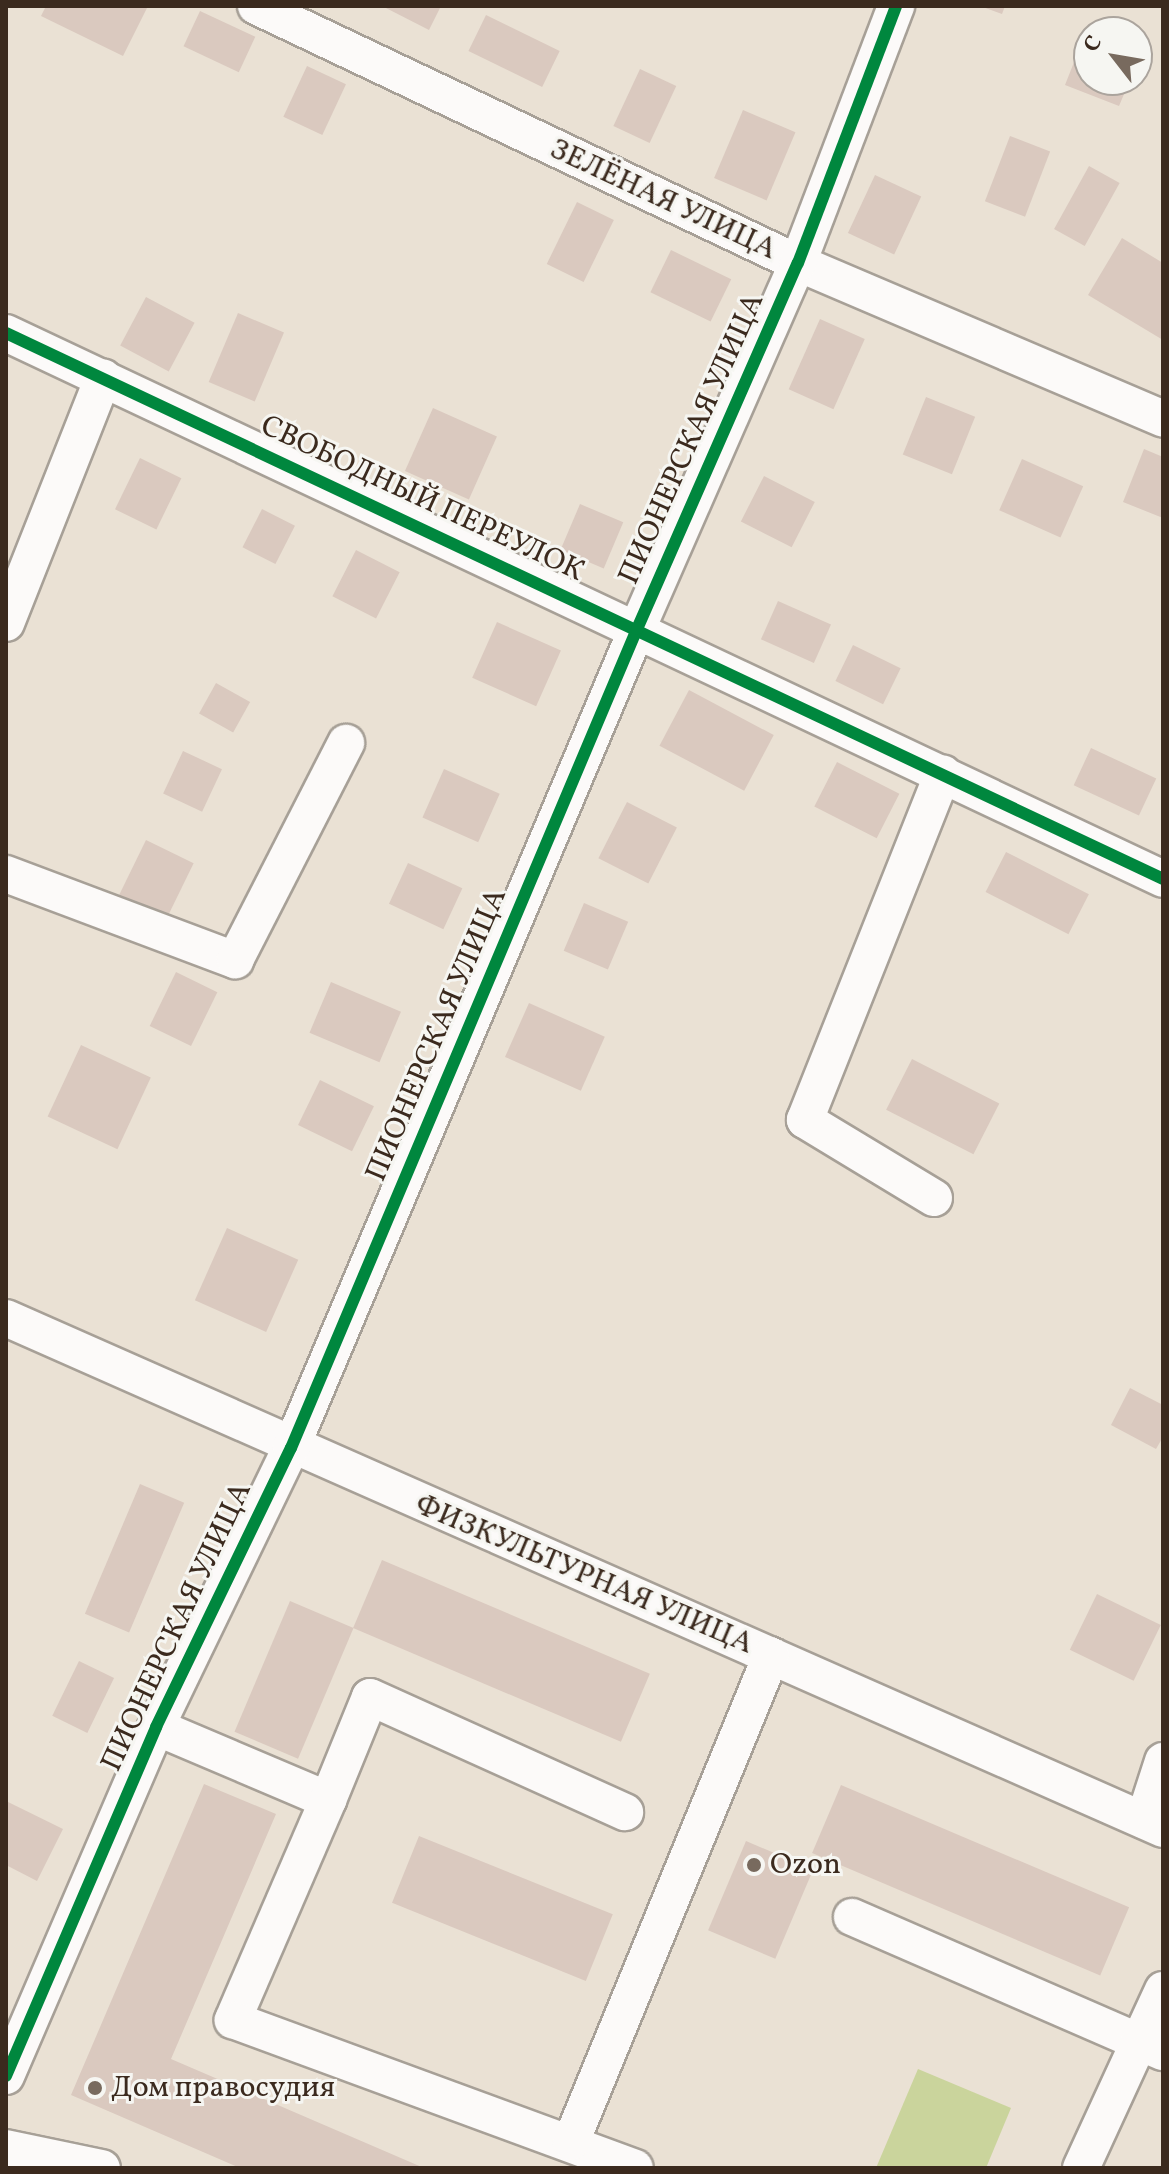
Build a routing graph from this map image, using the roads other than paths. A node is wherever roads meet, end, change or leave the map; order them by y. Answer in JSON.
{"nodes":[{"id":1,"x":256,"y":6,"type":"edge"},
{"id":2,"x":896,"y":6,"type":"edge"},
{"id":3,"x":798,"y":263,"type":"junction"},
{"id":4,"x":6,"y":333,"type":"edge"},
{"id":5,"x":103,"y":378,"type":"junction"},
{"id":6,"x":1163,"y":419,"type":"edge"},
{"id":7,"x":6,"y":623,"type":"edge"},
{"id":8,"x":637,"y":629,"type":"junction"},
{"id":9,"x":346,"y":743,"type":"dead end"},
{"id":10,"x":943,"y":773,"type":"junction"},
{"id":11,"x":6,"y":874,"type":"edge"},
{"id":12,"x":1163,"y":879,"type":"edge"},
{"id":13,"x":934,"y":1198,"type":"dead end"},
{"id":14,"x":6,"y":1318,"type":"edge"},
{"id":15,"x":291,"y":1448,"type":"junction"},
{"id":16,"x":771,"y":1656,"type":"junction"},
{"id":17,"x":156,"y":1727,"type":"junction"},
{"id":18,"x":1163,"y":1761,"type":"edge"},
{"id":19,"x":328,"y":1800,"type":"junction"},
{"id":20,"x":625,"y":1812,"type":"dead end"},
{"id":21,"x":1153,"y":1824,"type":"edge"},
{"id":22,"x":852,"y":1917,"type":"dead end"},
{"id":23,"x":1163,"y":1990,"type":"edge"},
{"id":24,"x":19,"y":2012,"type":"edge"},
{"id":25,"x":1151,"y":2047,"type":"edge"},
{"id":26,"x":6,"y":2076,"type":"edge"},
{"id":27,"x":571,"y":2142,"type":"junction"},
{"id":28,"x":6,"y":2148,"type":"edge"},
{"id":29,"x":102,"y":2168,"type":"edge"},
{"id":30,"x":635,"y":2168,"type":"edge"},
{"id":31,"x":1081,"y":2168,"type":"edge"}],
"edges":[{"from":1,"to":3,"type":"street","name":"ЗЕЛЁНАЯ УЛИЦА"},
{"from":2,"to":3,"type":"street","name":"ПИОНЕРСКАЯ УЛИЦА"},
{"from":3,"to":6,"type":"street","name":"ЗЕЛЁНАЯ УЛИЦА"},
{"from":3,"to":8,"type":"street","name":"ПИОНЕРСКАЯ УЛИЦА"},
{"from":4,"to":5,"type":"street","name":"СВОБОДНЫЙ ПЕРЕУЛОК"},
{"from":5,"to":7,"type":"street"},
{"from":5,"to":8,"type":"street","name":"СВОБОДНЫЙ ПЕРЕУЛОК"},
{"from":8,"to":10,"type":"street","name":"СВОБОДНЫЙ ПЕРЕУЛОК"},
{"from":8,"to":15,"type":"street","name":"ПИОНЕРСКАЯ УЛИЦА"},
{"from":9,"to":11,"type":"street"},
{"from":10,"to":12,"type":"street","name":"СВОБОДНЫЙ ПЕРЕУЛОК"},
{"from":10,"to":13,"type":"street"},
{"from":14,"to":15,"type":"street","name":"ФИЗКУЛЬТУРНАЯ УЛИЦА"},
{"from":15,"to":16,"type":"street","name":"ФИЗКУЛЬТУРНАЯ УЛИЦА"},
{"from":15,"to":17,"type":"street","name":"ПИОНЕРСКАЯ УЛИЦА"},
{"from":16,"to":21,"type":"street","name":"ФИЗКУЛЬТУРНАЯ УЛИЦА"},
{"from":16,"to":27,"type":"street"},
{"from":17,"to":19,"type":"street"},
{"from":17,"to":24,"type":"street","name":"ПИОНЕРСКАЯ УЛИЦА"},
{"from":18,"to":21,"type":"street"},
{"from":19,"to":20,"type":"street"},
{"from":19,"to":27,"type":"street"},
{"from":22,"to":25,"type":"street"},
{"from":23,"to":25,"type":"street"},
{"from":24,"to":26,"type":"street","name":"ПИОНЕРСКАЯ УЛИЦА"},
{"from":25,"to":31,"type":"street"},
{"from":27,"to":30,"type":"street"},
{"from":28,"to":29,"type":"street"}]}
